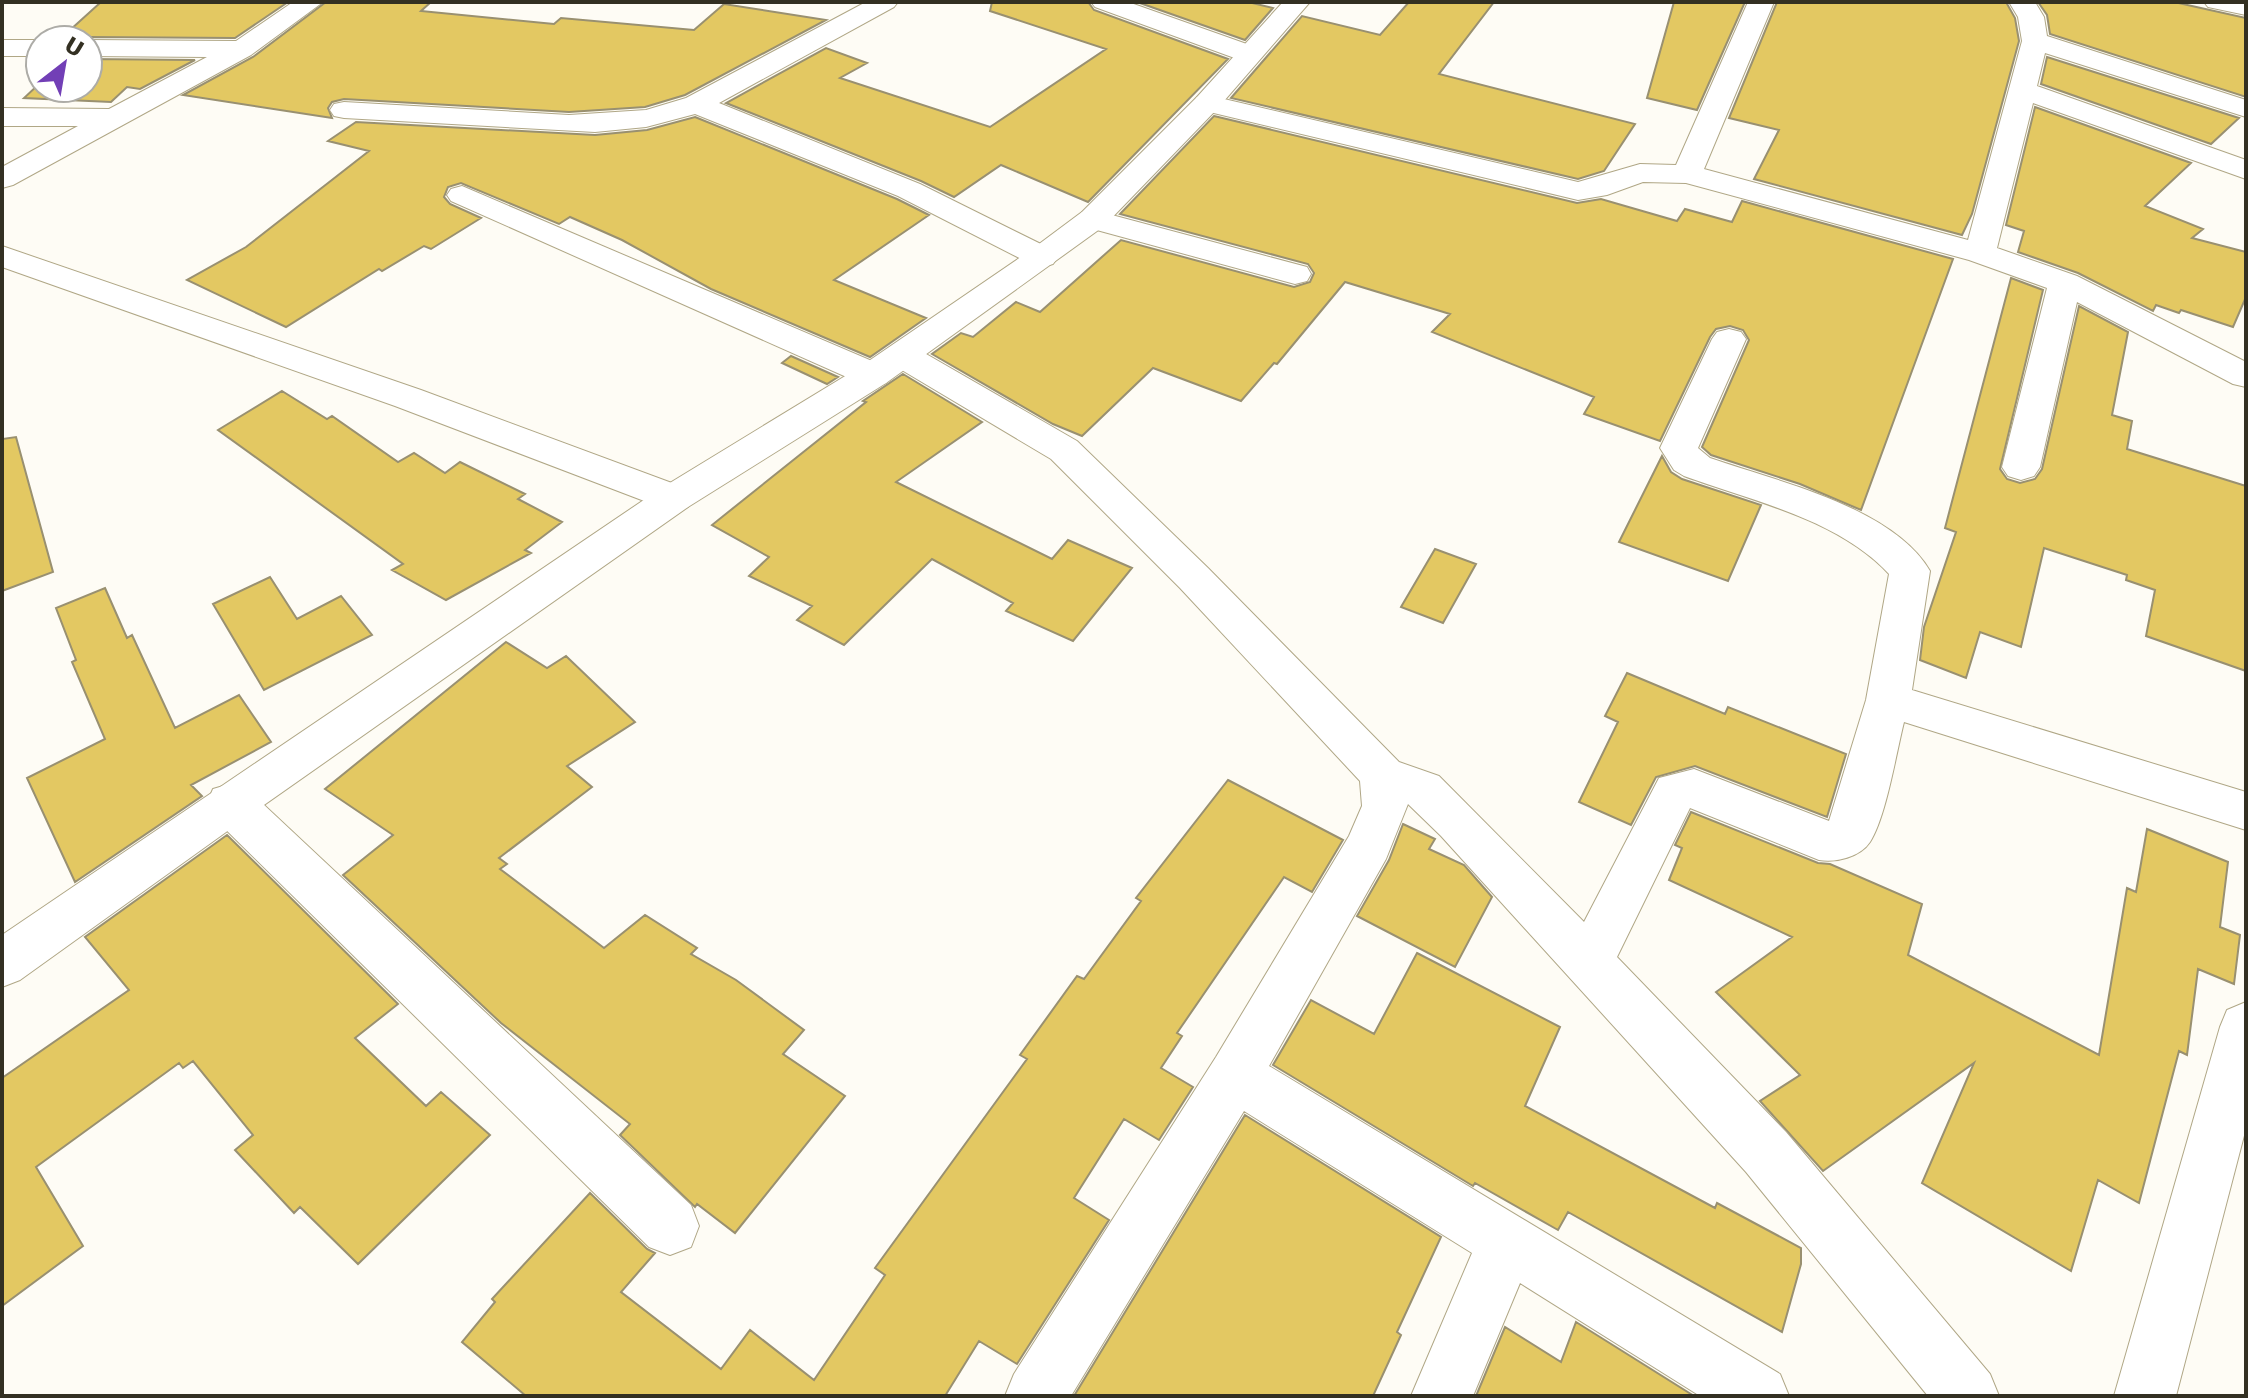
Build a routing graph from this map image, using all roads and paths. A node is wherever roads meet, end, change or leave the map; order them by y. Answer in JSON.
{"nodes":[{"id":1,"x":310,"y":2,"type":"edge"},
{"id":2,"x":885,"y":2,"type":"edge"},
{"id":3,"x":1104,"y":2,"type":"edge"},
{"id":4,"x":1297,"y":2,"type":"edge"},
{"id":5,"x":1761,"y":2,"type":"edge"},
{"id":6,"x":2022,"y":2,"type":"edge"},
{"id":7,"x":2217,"y":2,"type":"edge"},
{"id":8,"x":2246,"y":7,"type":"edge"},
{"id":9,"x":2035,"y":41,"type":"junction"},
{"id":10,"x":2,"y":48,"type":"edge"},
{"id":11,"x":24,"y":48,"type":"edge"},
{"id":12,"x":104,"y":48,"type":"edge"},
{"id":13,"x":242,"y":49,"type":"junction"},
{"id":14,"x":1249,"y":54,"type":"junction"},
{"id":15,"x":2023,"y":90,"type":"junction"},
{"id":16,"x":1207,"y":103,"type":"junction"},
{"id":17,"x":696,"y":104,"type":"junction"},
{"id":18,"x":2246,"y":109,"type":"edge"},
{"id":19,"x":344,"y":110,"type":"dead end"},
{"id":20,"x":2,"y":117,"type":"edge"},
{"id":21,"x":112,"y":118,"type":"junction"},
{"id":22,"x":2246,"y":170,"type":"edge"},
{"id":23,"x":1687,"y":174,"type":"junction"},
{"id":24,"x":2,"y":179,"type":"edge"},
{"id":25,"x":462,"y":195,"type":"dead end"},
{"id":26,"x":1093,"y":219,"type":"junction"},
{"id":27,"x":1980,"y":253,"type":"junction"},
{"id":28,"x":2,"y":256,"type":"edge"},
{"id":29,"x":1042,"y":257,"type":"junction"},
{"id":30,"x":1295,"y":274,"type":"dead end"},
{"id":31,"x":2065,"y":283,"type":"junction"},
{"id":32,"x":1729,"y":339,"type":"dead end"},
{"id":33,"x":888,"y":365,"type":"junction"},
{"id":34,"x":2246,"y":376,"type":"edge"},
{"id":35,"x":2021,"y":467,"type":"dead end"},
{"id":36,"x":674,"y":498,"type":"junction"},
{"id":37,"x":1888,"y":700,"type":"junction"},
{"id":38,"x":1383,"y":775,"type":"junction"},
{"id":39,"x":230,"y":803,"type":"junction"},
{"id":40,"x":2246,"y":811,"type":"edge"},
{"id":41,"x":1589,"y":962,"type":"junction"},
{"id":42,"x":2,"y":964,"type":"edge"},
{"id":43,"x":2246,"y":1027,"type":"edge"},
{"id":44,"x":1235,"y":1075,"type":"junction"},
{"id":45,"x":670,"y":1226,"type":"dead end"},
{"id":46,"x":1507,"y":1242,"type":"junction"},
{"id":47,"x":1036,"y":1396,"type":"edge"},
{"id":48,"x":1442,"y":1396,"type":"edge"},
{"id":49,"x":1758,"y":1396,"type":"edge"},
{"id":50,"x":1968,"y":1396,"type":"edge"},
{"id":51,"x":2145,"y":1396,"type":"edge"}],
"edges":[{"from":1,"to":13,"type":"street"},
{"from":2,"to":17,"type":"street"},
{"from":3,"to":14,"type":"street"},
{"from":4,"to":14,"type":"street"},
{"from":5,"to":23,"type":"street"},
{"from":6,"to":9,"type":"street"},
{"from":7,"to":8,"type":"street"},
{"from":9,"to":15,"type":"street"},
{"from":9,"to":18,"type":"street"},
{"from":10,"to":11,"type":"street"},
{"from":12,"to":13,"type":"street"},
{"from":13,"to":21,"type":"street"},
{"from":14,"to":16,"type":"street"},
{"from":15,"to":22,"type":"street"},
{"from":15,"to":27,"type":"street"},
{"from":16,"to":23,"type":"street"},
{"from":16,"to":26,"type":"street"},
{"from":17,"to":19,"type":"street"},
{"from":17,"to":29,"type":"street"},
{"from":20,"to":21,"type":"street"},
{"from":21,"to":24,"type":"street"},
{"from":23,"to":27,"type":"street"},
{"from":25,"to":33,"type":"street"},
{"from":26,"to":29,"type":"street"},
{"from":26,"to":30,"type":"street"},
{"from":27,"to":31,"type":"street"},
{"from":28,"to":36,"type":"street"},
{"from":29,"to":33,"type":"street"},
{"from":31,"to":34,"type":"street"},
{"from":31,"to":35,"type":"street"},
{"from":32,"to":37,"type":"street"},
{"from":33,"to":36,"type":"street"},
{"from":33,"to":38,"type":"street"},
{"from":36,"to":39,"type":"street"},
{"from":37,"to":40,"type":"street"},
{"from":37,"to":41,"type":"street"},
{"from":38,"to":41,"type":"street"},
{"from":38,"to":44,"type":"street"},
{"from":39,"to":42,"type":"street"},
{"from":39,"to":45,"type":"street"},
{"from":41,"to":50,"type":"street"},
{"from":43,"to":51,"type":"street"},
{"from":44,"to":46,"type":"street"},
{"from":44,"to":47,"type":"street"},
{"from":46,"to":48,"type":"street"},
{"from":46,"to":49,"type":"street"}]}
